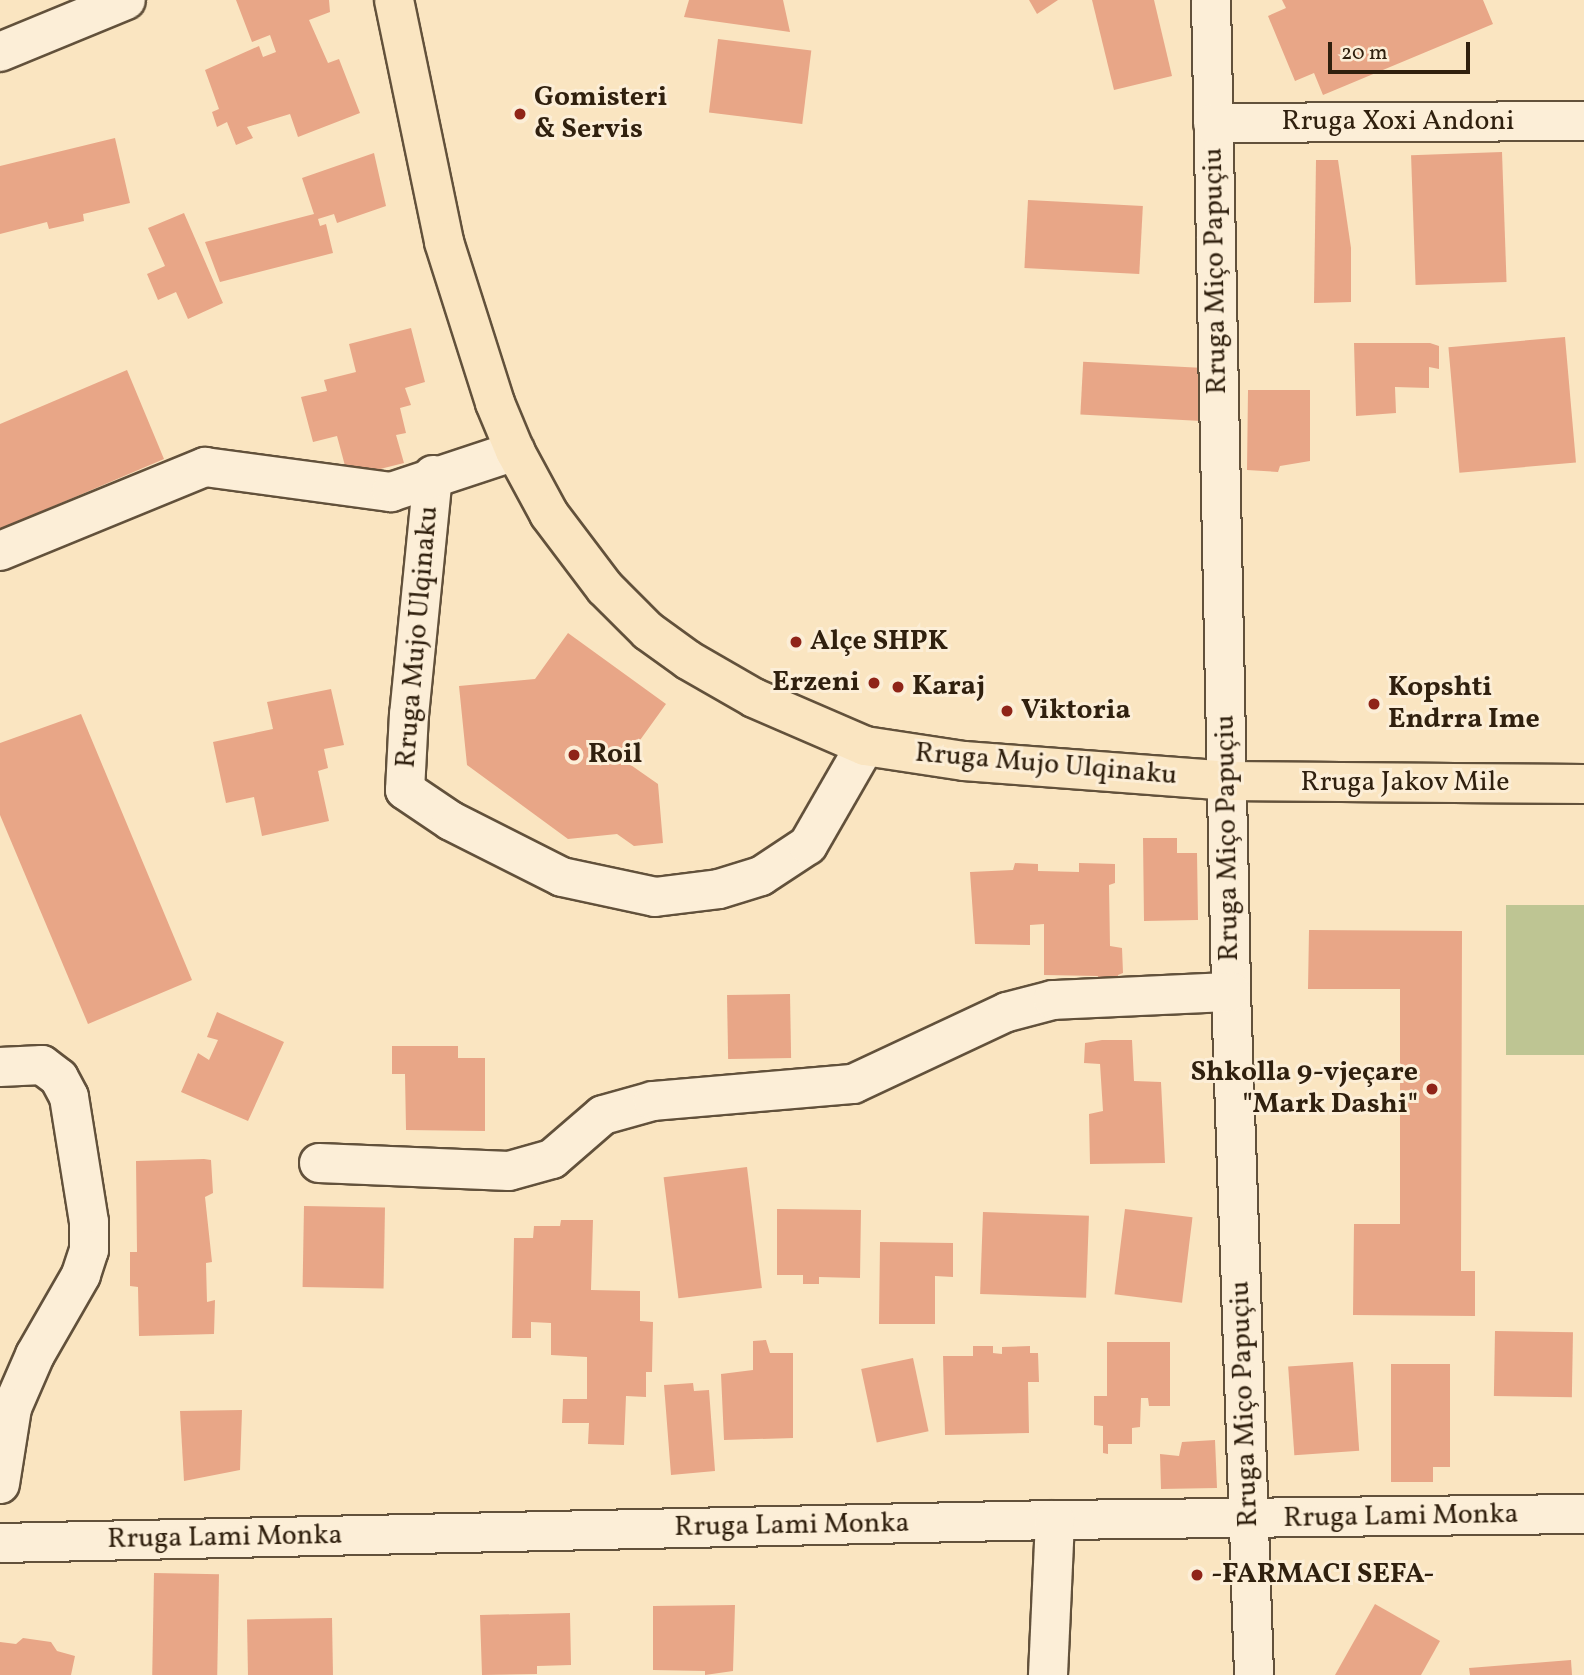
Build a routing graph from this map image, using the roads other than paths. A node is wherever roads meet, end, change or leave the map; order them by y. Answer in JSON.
{"nodes":[{"id":1,"x":126,"y":0,"type":"edge"},
{"id":2,"x":394,"y":0,"type":"edge"},
{"id":3,"x":1211,"y":0,"type":"edge"},
{"id":4,"x":0,"y":52,"type":"edge"},
{"id":5,"x":1584,"y":121,"type":"edge"},
{"id":6,"x":1213,"y":123,"type":"junction"},
{"id":7,"x":515,"y":451,"type":"junction"},
{"id":8,"x":433,"y":475,"type":"junction"},
{"id":9,"x":0,"y":551,"type":"edge"},
{"id":10,"x":865,"y":746,"type":"junction"},
{"id":11,"x":1227,"y":781,"type":"junction"},
{"id":12,"x":1584,"y":784,"type":"edge"},
{"id":13,"x":1231,"y":992,"type":"junction"},
{"id":14,"x":0,"y":1067,"type":"edge"},
{"id":15,"x":319,"y":1163,"type":"dead end"},
{"id":16,"x":0,"y":1484,"type":"edge"},
{"id":17,"x":1584,"y":1514,"type":"edge"},
{"id":18,"x":1249,"y":1519,"type":"junction"},
{"id":19,"x":1055,"y":1520,"type":"junction"},
{"id":20,"x":0,"y":1542,"type":"edge"},
{"id":21,"x":1048,"y":1675,"type":"edge"},
{"id":22,"x":1254,"y":1675,"type":"edge"}],
"edges":[{"from":1,"to":4,"type":"street"},
{"from":2,"to":7,"type":"main road","name":"Rruga Mujo Ulqinaku"},
{"from":3,"to":6,"type":"street","name":"Rruga Miço Papuçiu"},
{"from":5,"to":6,"type":"street","name":"Rruga Xoxi Andoni"},
{"from":6,"to":11,"type":"street","name":"Rruga Miço Papuçiu"},
{"from":7,"to":8,"type":"street","name":"Rruga Mujo Ulqinaku"},
{"from":7,"to":10,"type":"main road","name":"Rruga Mujo Ulqinaku"},
{"from":8,"to":9,"type":"street","name":"Rruga Mujo Ulqinaku"},
{"from":8,"to":10,"type":"street","name":"Rruga Mujo Ulqinaku"},
{"from":10,"to":11,"type":"main road","name":"Rruga Mujo Ulqinaku"},
{"from":11,"to":12,"type":"main road","name":"Rruga Jakov Mile"},
{"from":11,"to":13,"type":"street","name":"Rruga Miço Papuçiu"},
{"from":13,"to":15,"type":"street"},
{"from":13,"to":18,"type":"street","name":"Rruga Miço Papuçiu"},
{"from":14,"to":16,"type":"street"},
{"from":17,"to":18,"type":"street","name":"Rruga Lami Monka"},
{"from":18,"to":19,"type":"street","name":"Rruga Lami Monka"},
{"from":18,"to":22,"type":"street","name":"Rruga Miço Papuçiu"},
{"from":19,"to":20,"type":"street","name":"Rruga Lami Monka"},
{"from":19,"to":21,"type":"street"}]}
